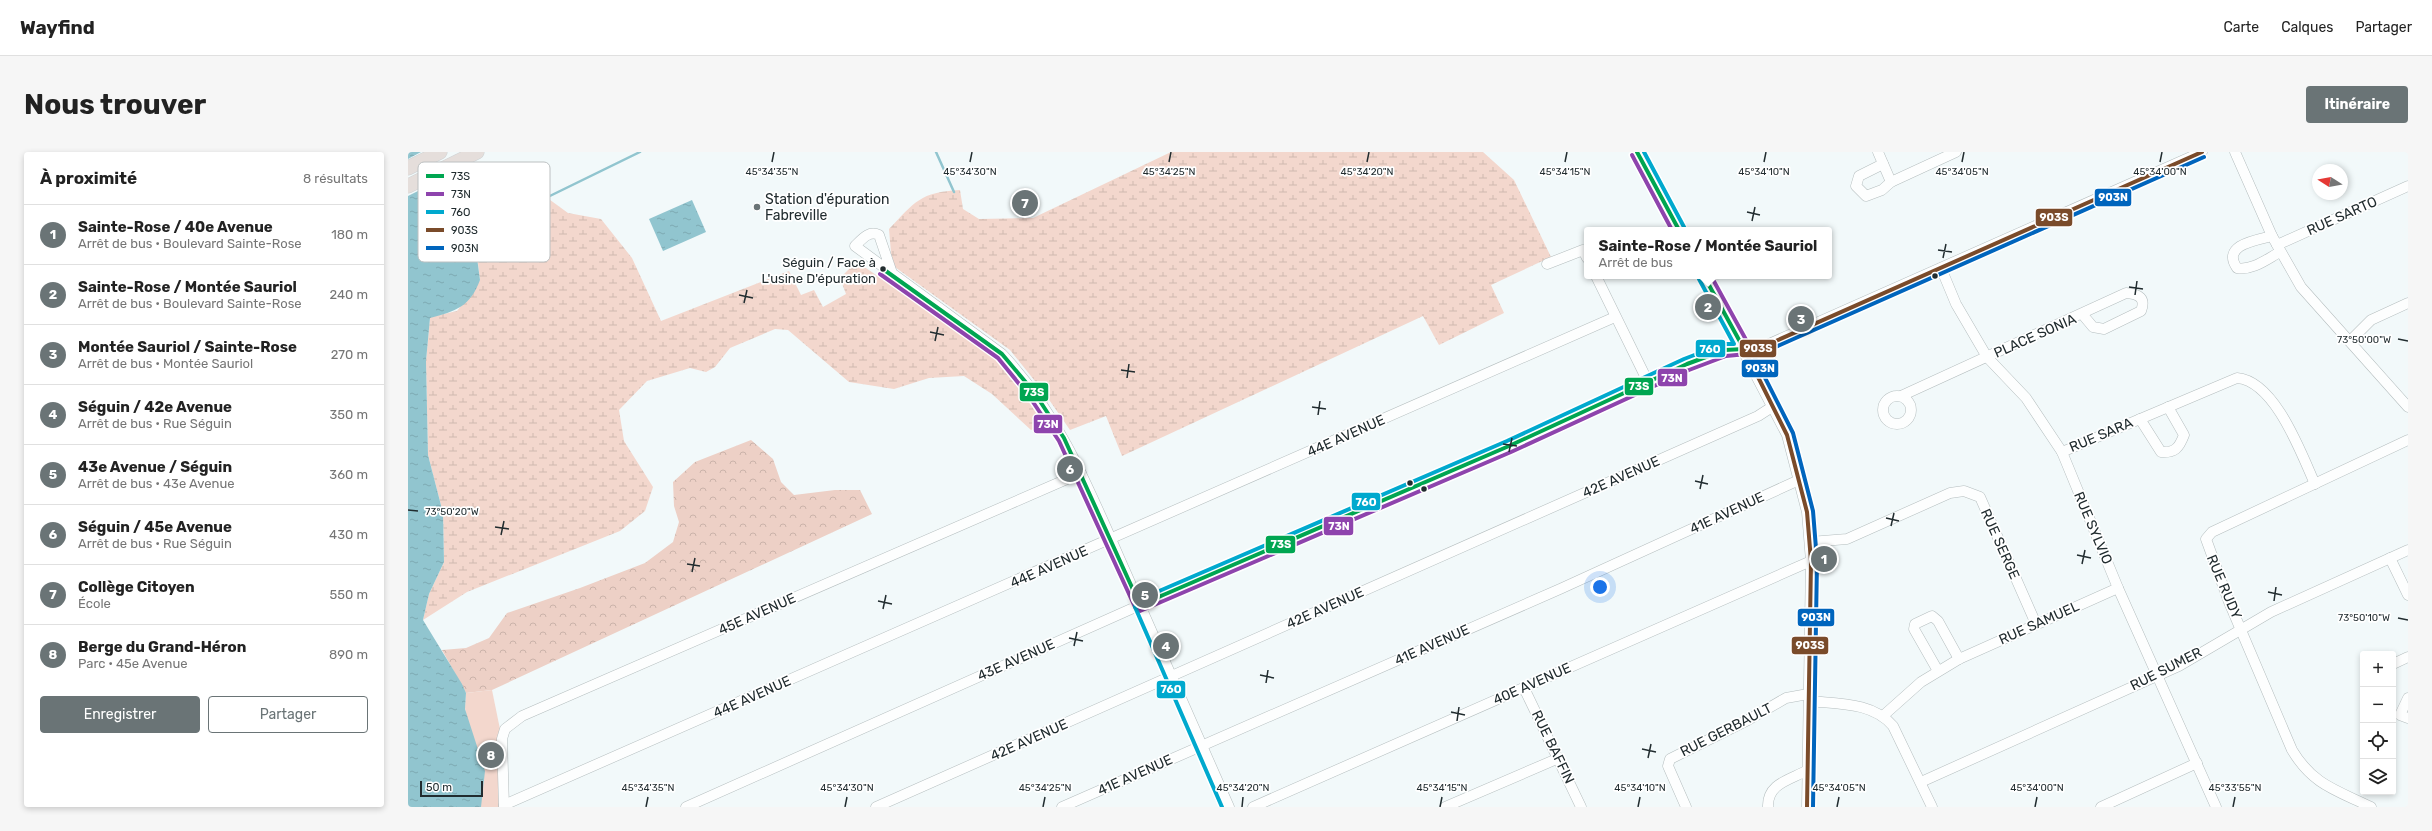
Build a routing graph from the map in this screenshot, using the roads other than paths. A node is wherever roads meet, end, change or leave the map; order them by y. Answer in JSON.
{"nodes":[{"id":1,"x":440,"y":152,"type":"edge"},
{"id":2,"x":478,"y":152,"type":"edge"},
{"id":3,"x":1637,"y":152,"type":"edge"},
{"id":4,"x":1878,"y":152,"type":"edge"},
{"id":5,"x":1956,"y":152,"type":"edge"},
{"id":6,"x":2202,"y":152,"type":"edge"},
{"id":7,"x":2235,"y":152,"type":"edge"},
{"id":8,"x":420,"y":162,"type":"edge"},
{"id":9,"x":457,"y":162,"type":"edge"},
{"id":10,"x":418,"y":163,"type":"edge"},
{"id":11,"x":1883,"y":164,"type":"junction"},
{"id":12,"x":408,"y":168,"type":"edge"},
{"id":13,"x":418,"y":181,"type":"edge"},
{"id":14,"x":1891,"y":182,"type":"junction"},
{"id":15,"x":408,"y":186,"type":"edge"},
{"id":16,"x":2408,"y":186,"type":"edge"},
{"id":17,"x":1678,"y":227,"type":"edge"},
{"id":18,"x":2272,"y":236,"type":"junction"},
{"id":19,"x":2278,"y":248,"type":"junction"},
{"id":20,"x":1584,"y":252,"type":"edge"},
{"id":21,"x":1547,"y":264,"type":"dead end"},
{"id":22,"x":1941,"y":268,"type":"junction"},
{"id":23,"x":893,"y":276,"type":"junction"},
{"id":24,"x":1598,"y":279,"type":"edge"},
{"id":25,"x":1706,"y":279,"type":"edge"},
{"id":26,"x":2408,"y":303,"type":"edge"},
{"id":27,"x":2083,"y":314,"type":"junction"},
{"id":28,"x":1616,"y":316,"type":"junction"},
{"id":29,"x":2351,"y":340,"type":"junction"},
{"id":30,"x":1744,"y":349,"type":"junction"},
{"id":31,"x":1987,"y":357,"type":"junction"},
{"id":32,"x":1648,"y":382,"type":"junction"},
{"id":33,"x":1901,"y":396,"type":"dead end"},
{"id":34,"x":1772,"y":407,"type":"junction"},
{"id":35,"x":2168,"y":407,"type":"junction"},
{"id":36,"x":2408,"y":407,"type":"edge"},
{"id":37,"x":2140,"y":419,"type":"junction"},
{"id":38,"x":2408,"y":440,"type":"edge"},
{"id":39,"x":2062,"y":452,"type":"junction"},
{"id":40,"x":1081,"y":473,"type":"junction"},
{"id":41,"x":1799,"y":480,"type":"junction"},
{"id":42,"x":2315,"y":484,"type":"junction"},
{"id":43,"x":1111,"y":540,"type":"junction"},
{"id":44,"x":1810,"y":542,"type":"junction"},
{"id":45,"x":2408,"y":550,"type":"edge"},
{"id":46,"x":2390,"y":558,"type":"junction"},
{"id":47,"x":1811,"y":561,"type":"junction"},
{"id":48,"x":2118,"y":588,"type":"junction"},
{"id":49,"x":2408,"y":596,"type":"edge"},
{"id":50,"x":1140,"y":605,"type":"junction"},
{"id":51,"x":2036,"y":624,"type":"junction"},
{"id":52,"x":2242,"y":628,"type":"junction"},
{"id":53,"x":2408,"y":657,"type":"edge"},
{"id":54,"x":1959,"y":659,"type":"junction"},
{"id":55,"x":2396,"y":663,"type":"edge"},
{"id":56,"x":1938,"y":671,"type":"junction"},
{"id":57,"x":2157,"y":675,"type":"junction"},
{"id":58,"x":1171,"y":676,"type":"junction"},
{"id":59,"x":1524,"y":688,"type":"junction"},
{"id":60,"x":1809,"y":697,"type":"junction"},
{"id":61,"x":2408,"y":698,"type":"edge"},
{"id":62,"x":1884,"y":715,"type":"junction"},
{"id":63,"x":2400,"y":715,"type":"edge"},
{"id":64,"x":1202,"y":746,"type":"junction"},
{"id":65,"x":1559,"y":758,"type":"junction"},
{"id":66,"x":2197,"y":763,"type":"junction"},
{"id":67,"x":1806,"y":771,"type":"junction"},
{"id":68,"x":1921,"y":782,"type":"junction"},
{"id":69,"x":504,"y":806,"type":"edge"},
{"id":70,"x":2106,"y":806,"type":"edge"},
{"id":71,"x":686,"y":807,"type":"edge"},
{"id":72,"x":876,"y":807,"type":"edge"},
{"id":73,"x":1062,"y":807,"type":"edge"},
{"id":74,"x":1229,"y":807,"type":"edge"},
{"id":75,"x":1253,"y":807,"type":"edge"},
{"id":76,"x":1445,"y":807,"type":"edge"},
{"id":77,"x":1581,"y":807,"type":"edge"},
{"id":78,"x":1686,"y":807,"type":"edge"},
{"id":79,"x":1768,"y":807,"type":"edge"},
{"id":80,"x":1807,"y":807,"type":"edge"},
{"id":81,"x":1932,"y":807,"type":"edge"},
{"id":82,"x":2216,"y":807,"type":"edge"},
{"id":83,"x":2371,"y":807,"type":"edge"}],
"edges":[{"from":1,"to":8,"type":"highway"},
{"from":2,"to":9,"type":"highway"},
{"from":3,"to":17,"type":"street"},
{"from":4,"to":11,"type":"street"},
{"from":5,"to":14,"type":"street"},
{"from":6,"to":22,"type":"street","name":"43E AVENUE"},
{"from":7,"to":18,"type":"street"},
{"from":10,"to":12,"type":"highway"},
{"from":11,"to":14,"type":"street"},
{"from":11,"to":14,"type":"street"},
{"from":13,"to":15,"type":"highway"},
{"from":16,"to":19,"type":"street","name":"RUE SARTO"},
{"from":18,"to":19,"type":"street"},
{"from":18,"to":19,"type":"street","name":"RUE SARTO"},
{"from":19,"to":29,"type":"street"},
{"from":20,"to":21,"type":"street"},
{"from":22,"to":30,"type":"street","name":"43E AVENUE"},
{"from":22,"to":31,"type":"street","name":"RUE SYLVIO"},
{"from":23,"to":23,"type":"street"},
{"from":23,"to":40,"type":"street"},
{"from":24,"to":28,"type":"street"},
{"from":25,"to":30,"type":"street"},
{"from":26,"to":29,"type":"street"},
{"from":27,"to":27,"type":"street","name":"PLACE SONIA"},
{"from":27,"to":31,"type":"street","name":"PLACE SONIA"},
{"from":28,"to":32,"type":"street"},
{"from":28,"to":43,"type":"street","name":"44E AVENUE"},
{"from":29,"to":36,"type":"street"},
{"from":30,"to":32,"type":"street","name":"43E AVENUE"},
{"from":30,"to":34,"type":"street"},
{"from":31,"to":33,"type":"street","name":"PLACE SONIA"},
{"from":31,"to":39,"type":"street","name":"RUE SYLVIO"},
{"from":32,"to":50,"type":"street","name":"43E AVENUE"},
{"from":34,"to":41,"type":"street"},
{"from":34,"to":58,"type":"street","name":"42E AVENUE"},
{"from":35,"to":37,"type":"street","name":"RUE SARA"},
{"from":35,"to":37,"type":"street","name":"RUE SARA"},
{"from":35,"to":42,"type":"street","name":"RUE SARA"},
{"from":37,"to":39,"type":"street","name":"RUE SARA"},
{"from":38,"to":42,"type":"street","name":"RUE RUDY"},
{"from":39,"to":48,"type":"street","name":"RUE SYLVIO"},
{"from":40,"to":43,"type":"street"},
{"from":40,"to":69,"type":"street","name":"45E AVENUE"},
{"from":41,"to":44,"type":"street"},
{"from":41,"to":64,"type":"street","name":"41E AVENUE"},
{"from":42,"to":52,"type":"street","name":"RUE RUDY"},
{"from":43,"to":50,"type":"street"},
{"from":43,"to":69,"type":"street","name":"44E AVENUE"},
{"from":44,"to":47,"type":"street"},
{"from":44,"to":51,"type":"street","name":"RUE SERGE"},
{"from":45,"to":46,"type":"street","name":"RUE SUMER"},
{"from":46,"to":49,"type":"street"},
{"from":46,"to":52,"type":"street","name":"RUE SUMER"},
{"from":47,"to":59,"type":"street","name":"40E AVENUE"},
{"from":47,"to":60,"type":"street"},
{"from":48,"to":51,"type":"street","name":"RUE SAMUEL"},
{"from":48,"to":57,"type":"street","name":"RUE SYLVIO"},
{"from":50,"to":58,"type":"street"},
{"from":50,"to":71,"type":"street","name":"43E AVENUE"},
{"from":51,"to":54,"type":"street","name":"RUE SAMUEL"},
{"from":52,"to":57,"type":"street","name":"RUE SUMER"},
{"from":52,"to":83,"type":"street","name":"RUE RUDY"},
{"from":53,"to":55,"type":"street"},
{"from":54,"to":56,"type":"street","name":"RUE SAMUEL"},
{"from":54,"to":56,"type":"street"},
{"from":56,"to":62,"type":"street","name":"RUE SAMUEL"},
{"from":57,"to":66,"type":"street","name":"RUE SYLVIO"},
{"from":57,"to":68,"type":"street","name":"RUE SUMER"},
{"from":58,"to":64,"type":"street"},
{"from":58,"to":72,"type":"street","name":"42E AVENUE"},
{"from":59,"to":65,"type":"street","name":"RUE BAFFIN"},
{"from":59,"to":75,"type":"street","name":"40E AVENUE"},
{"from":60,"to":62,"type":"street","name":"RUE GERBAULT"},
{"from":60,"to":67,"type":"street"},
{"from":60,"to":78,"type":"street","name":"RUE GERBAULT"},
{"from":61,"to":63,"type":"street"},
{"from":62,"to":68,"type":"street"},
{"from":64,"to":73,"type":"street","name":"41E AVENUE"},
{"from":64,"to":74,"type":"street"},
{"from":65,"to":76,"type":"street"},
{"from":65,"to":77,"type":"street","name":"RUE BAFFIN"},
{"from":66,"to":70,"type":"street"},
{"from":66,"to":82,"type":"street","name":"RUE SYLVIO"},
{"from":67,"to":79,"type":"street"},
{"from":67,"to":80,"type":"street"},
{"from":68,"to":81,"type":"street"}]}
